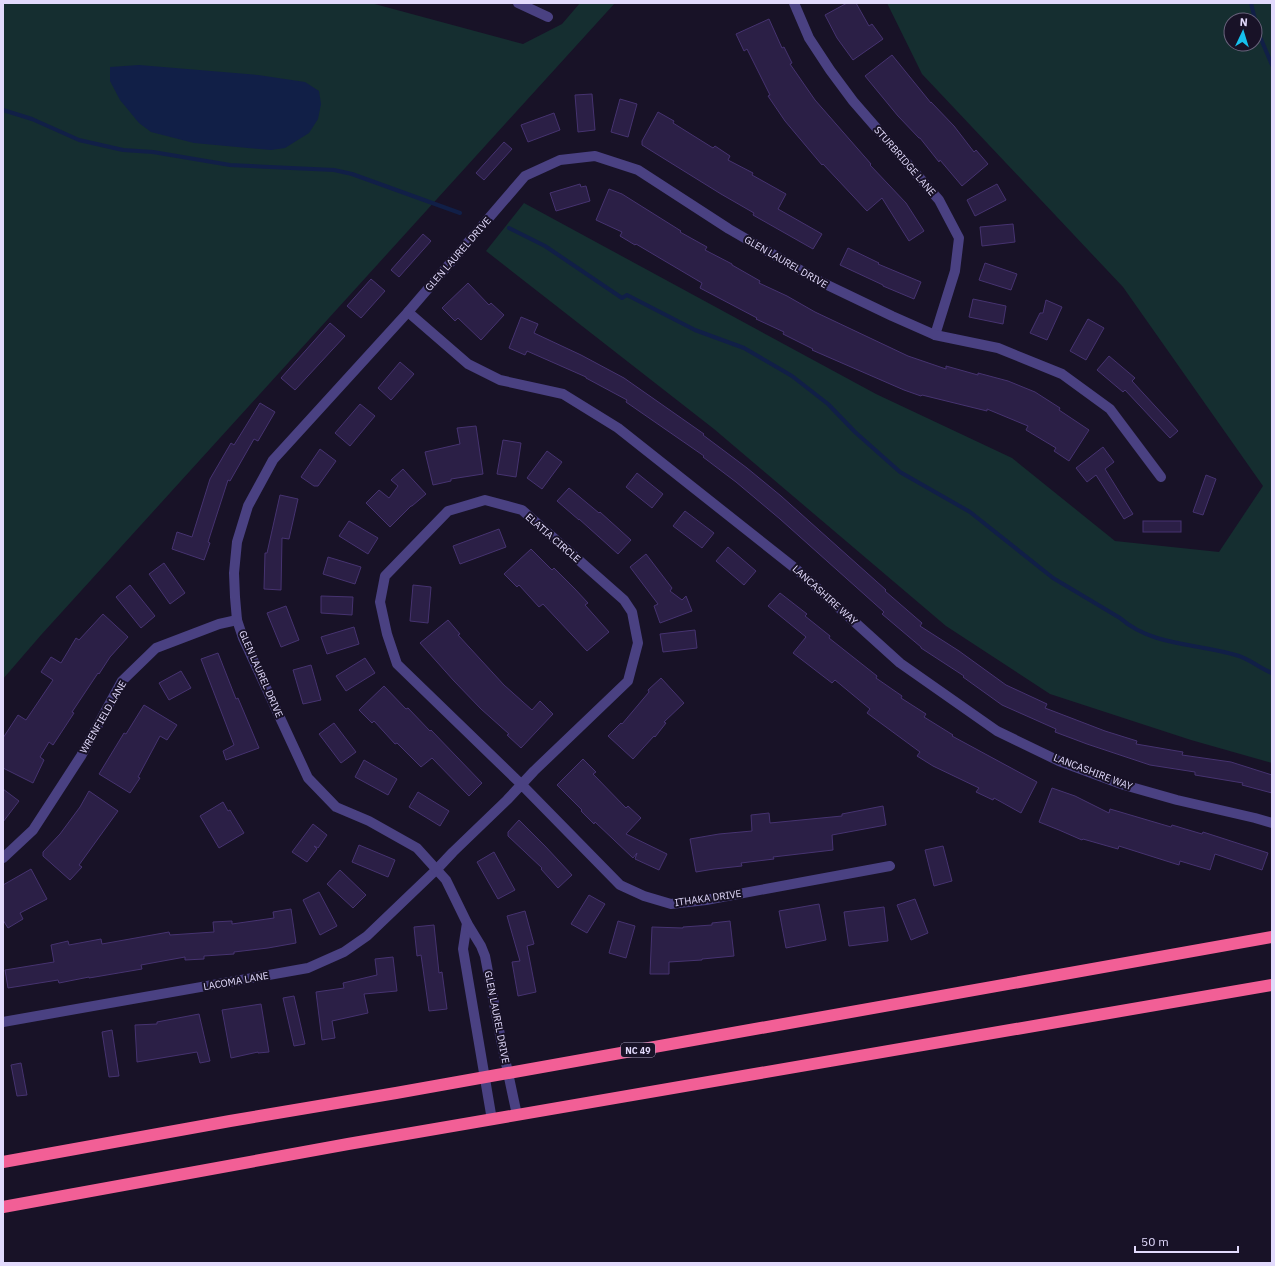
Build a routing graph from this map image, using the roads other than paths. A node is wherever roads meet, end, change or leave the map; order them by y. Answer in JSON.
{"nodes":[{"id":1,"x":518,"y":3,"type":"edge"},
{"id":2,"x":794,"y":3,"type":"edge"},
{"id":3,"x":548,"y":17,"type":"dead end"},
{"id":4,"x":408,"y":312,"type":"junction"},
{"id":5,"x":935,"y":335,"type":"junction"},
{"id":6,"x":1160,"y":477,"type":"dead end"},
{"id":7,"x":237,"y":620,"type":"junction"},
{"id":8,"x":521,"y":784,"type":"junction"},
{"id":9,"x":1272,"y":824,"type":"edge"},
{"id":10,"x":3,"y":858,"type":"edge"},
{"id":11,"x":890,"y":866,"type":"dead end"},
{"id":12,"x":437,"y":870,"type":"junction"},
{"id":13,"x":467,"y":923,"type":"junction"},
{"id":14,"x":1272,"y":937,"type":"edge"},
{"id":15,"x":1272,"y":985,"type":"edge"},
{"id":16,"x":3,"y":1022,"type":"edge"},
{"id":17,"x":508,"y":1073,"type":"junction"},
{"id":18,"x":484,"y":1078,"type":"junction"},
{"id":19,"x":517,"y":1115,"type":"junction"},
{"id":20,"x":492,"y":1120,"type":"junction"},
{"id":21,"x":3,"y":1162,"type":"edge"},
{"id":22,"x":3,"y":1206,"type":"edge"}],
"edges":[{"from":1,"to":3,"type":"street"},
{"from":2,"to":5,"type":"street","name":"STURBRIDGE LANE"},
{"from":4,"to":5,"type":"street","name":"GLEN LAUREL DRIVE"},
{"from":4,"to":7,"type":"street","name":"GLEN LAUREL DRIVE"},
{"from":4,"to":9,"type":"street","name":"LANCASHIRE WAY"},
{"from":5,"to":6,"type":"street","name":"GLEN LAUREL DRIVE"},
{"from":7,"to":10,"type":"street","name":"WRENFIELD LANE"},
{"from":7,"to":12,"type":"street","name":"GLEN LAUREL DRIVE"},
{"from":8,"to":8,"type":"street","name":"ELATIA CIRCLE"},
{"from":8,"to":11,"type":"street","name":"ITHAKA DRIVE"},
{"from":8,"to":12,"type":"street","name":"ELATIA CIRCLE"},
{"from":12,"to":13,"type":"street","name":"GLEN LAUREL DRIVE"},
{"from":12,"to":16,"type":"street","name":"LACOMA LANE"},
{"from":13,"to":17,"type":"street","name":"GLEN LAUREL DRIVE"},
{"from":13,"to":18,"type":"street"},
{"from":14,"to":17,"type":"highway","number":"NC 49"},
{"from":15,"to":19,"type":"highway"},
{"from":17,"to":18,"type":"highway","number":"NC 49"},
{"from":17,"to":19,"type":"street","name":"GLEN LAUREL DRIVE"},
{"from":18,"to":20,"type":"street"},
{"from":18,"to":21,"type":"highway","number":"NC 49"},
{"from":19,"to":20,"type":"highway"},
{"from":20,"to":22,"type":"highway"}]}
